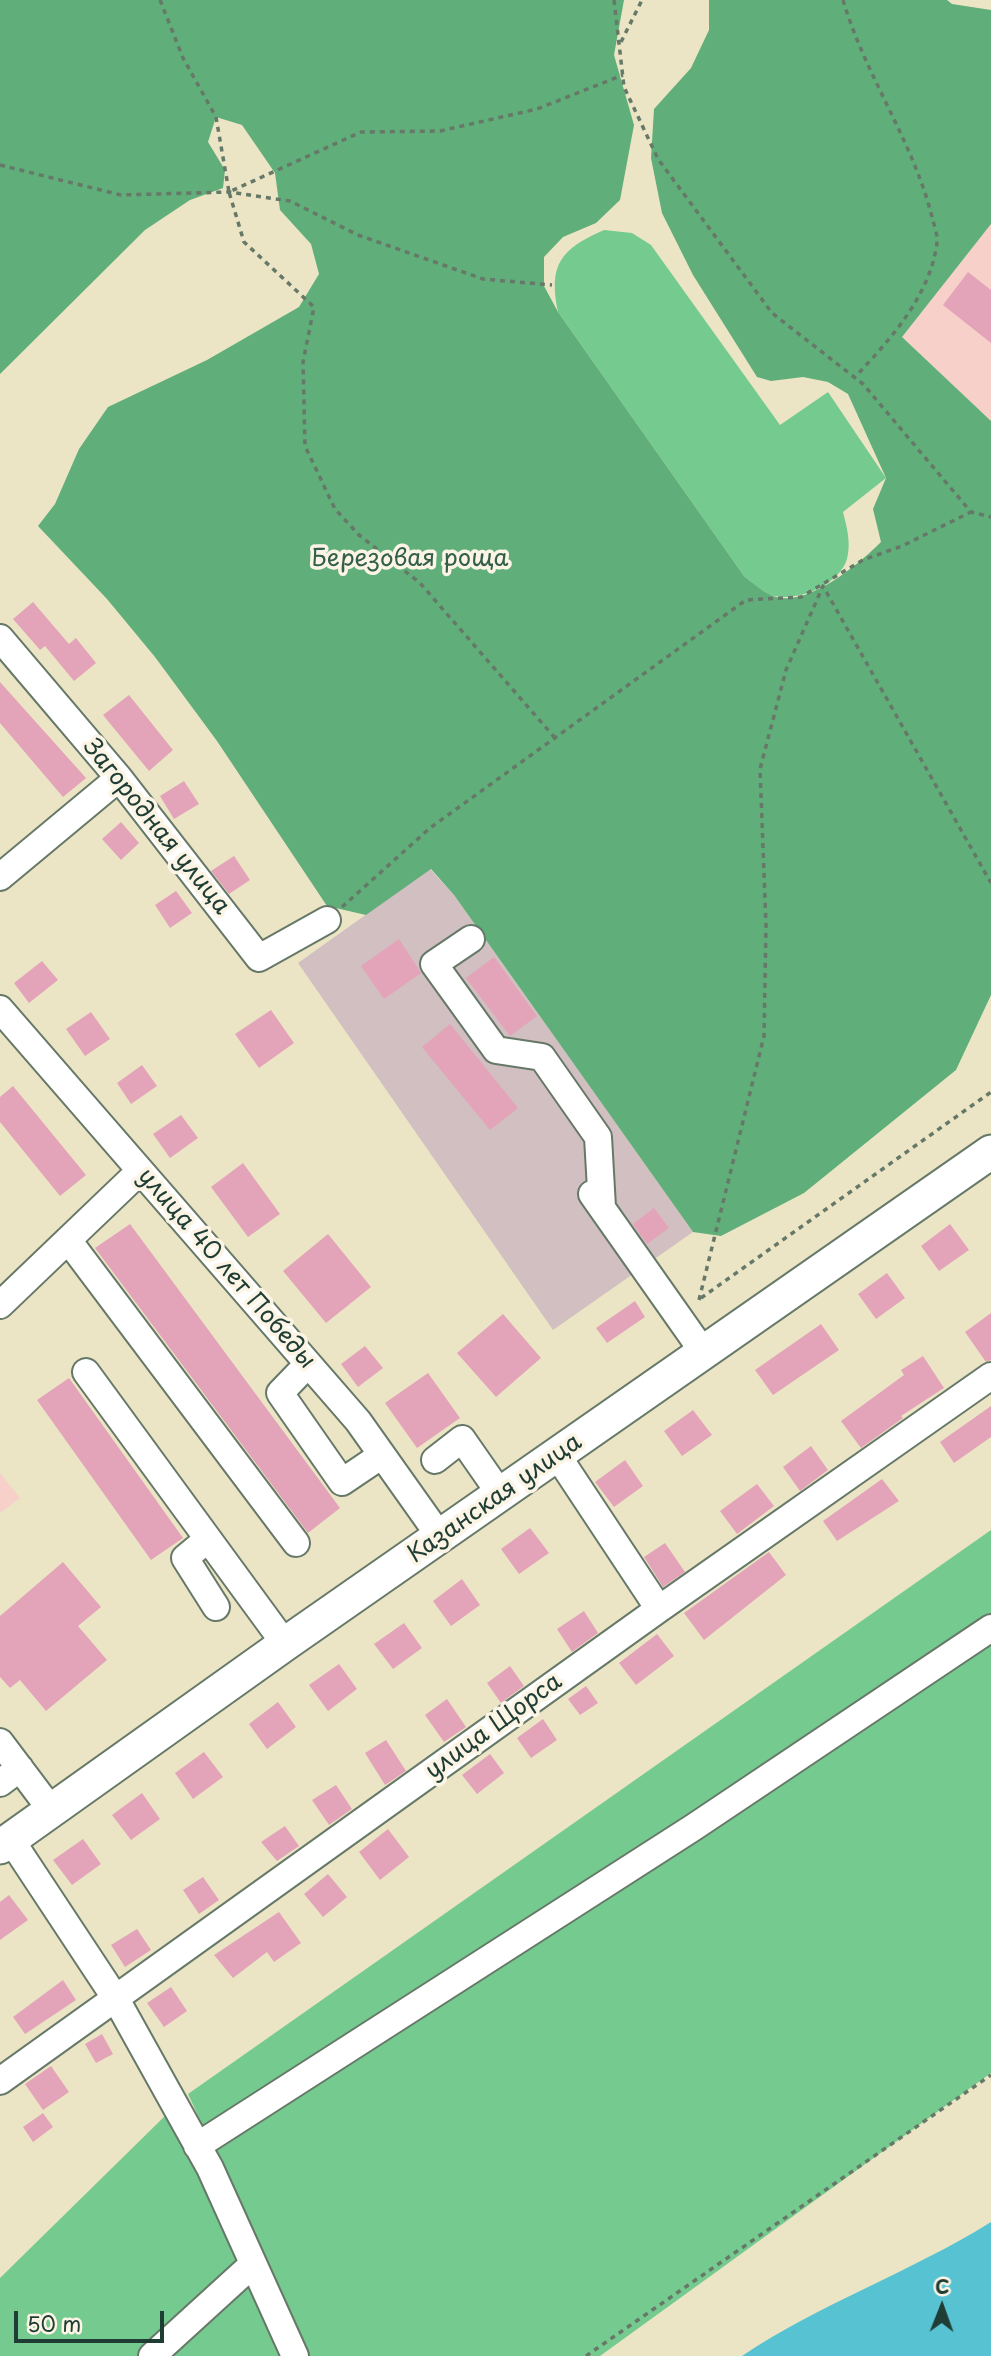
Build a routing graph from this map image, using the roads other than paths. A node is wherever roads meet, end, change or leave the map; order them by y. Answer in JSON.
{"nodes":[{"id":1,"x":0,"y":638,"type":"edge"},
{"id":2,"x":119,"y":778,"type":"junction"},
{"id":3,"x":0,"y":877,"type":"edge"},
{"id":4,"x":327,"y":920,"type":"road end"},
{"id":5,"x":471,"y":939,"type":"dead end"},
{"id":6,"x":0,"y":1009,"type":"edge"},
{"id":7,"x":991,"y":1152,"type":"edge"},
{"id":8,"x":141,"y":1171,"type":"junction"},
{"id":9,"x":586,"y":1184,"type":"dead end"},
{"id":10,"x":602,"y":1208,"type":"junction"},
{"id":11,"x":68,"y":1240,"type":"junction"},
{"id":12,"x":1,"y":1303,"type":"edge"},
{"id":13,"x":704,"y":1353,"type":"junction"},
{"id":14,"x":308,"y":1364,"type":"junction"},
{"id":15,"x":86,"y":1372,"type":"dead end"},
{"id":16,"x":991,"y":1376,"type":"edge"},
{"id":17,"x":382,"y":1455,"type":"junction"},
{"id":18,"x":557,"y":1455,"type":"junction"},
{"id":19,"x":435,"y":1460,"type":"dead end"},
{"id":20,"x":501,"y":1495,"type":"junction"},
{"id":21,"x":441,"y":1538,"type":"junction"},
{"id":22,"x":208,"y":1539,"type":"junction"},
{"id":23,"x":296,"y":1543,"type":"dead end"},
{"id":24,"x":216,"y":1608,"type":"dead end"},
{"id":25,"x":659,"y":1609,"type":"junction"},
{"id":26,"x":991,"y":1628,"type":"edge"},
{"id":27,"x":285,"y":1644,"type":"junction"},
{"id":28,"x":0,"y":1742,"type":"edge"},
{"id":29,"x":10,"y":1775,"type":"edge"},
{"id":30,"x":52,"y":1811,"type":"junction"},
{"id":31,"x":5,"y":1843,"type":"edge"},
{"id":32,"x":116,"y":1999,"type":"junction"},
{"id":33,"x":0,"y":2081,"type":"edge"},
{"id":34,"x":197,"y":2146,"type":"junction"},
{"id":35,"x":253,"y":2264,"type":"junction"},
{"id":36,"x":152,"y":2356,"type":"edge"},
{"id":37,"x":295,"y":2356,"type":"edge"}],
"edges":[{"from":1,"to":2,"type":"street","name":"Загородная улица"},
{"from":2,"to":3,"type":"street"},
{"from":2,"to":4,"type":"street","name":"Загородная улица"},
{"from":5,"to":10,"type":"street"},
{"from":6,"to":8,"type":"street","name":"улица 40 лет Победы"},
{"from":7,"to":13,"type":"main road","name":"Казанская улица"},
{"from":8,"to":11,"type":"street"},
{"from":8,"to":14,"type":"street","name":"улица 40 лет Победы"},
{"from":9,"to":10,"type":"street"},
{"from":10,"to":13,"type":"street"},
{"from":11,"to":12,"type":"street"},
{"from":11,"to":23,"type":"street"},
{"from":13,"to":18,"type":"main road","name":"Казанская улица"},
{"from":14,"to":17,"type":"street","name":"улица 40 лет Победы"},
{"from":14,"to":17,"type":"street"},
{"from":15,"to":22,"type":"street"},
{"from":16,"to":25,"type":"street","name":"улица Щорса"},
{"from":17,"to":21,"type":"street","name":"улица 40 лет Победы"},
{"from":18,"to":20,"type":"main road","name":"Казанская улица"},
{"from":18,"to":25,"type":"street"},
{"from":19,"to":20,"type":"street"},
{"from":20,"to":21,"type":"main road","name":"Казанская улица"},
{"from":21,"to":27,"type":"main road","name":"Казанская улица"},
{"from":22,"to":24,"type":"street"},
{"from":22,"to":27,"type":"street"},
{"from":25,"to":32,"type":"street","name":"улица Щорса"},
{"from":26,"to":34,"type":"street"},
{"from":27,"to":30,"type":"main road","name":"Казанская улица"},
{"from":28,"to":29,"type":"street"},
{"from":29,"to":30,"type":"street"},
{"from":30,"to":31,"type":"main road","name":"Казанская улица"},
{"from":31,"to":32,"type":"street"},
{"from":32,"to":33,"type":"street","name":"улица Щорса"},
{"from":32,"to":34,"type":"street"},
{"from":34,"to":35,"type":"street"},
{"from":35,"to":36,"type":"street"},
{"from":35,"to":37,"type":"street"}]}
